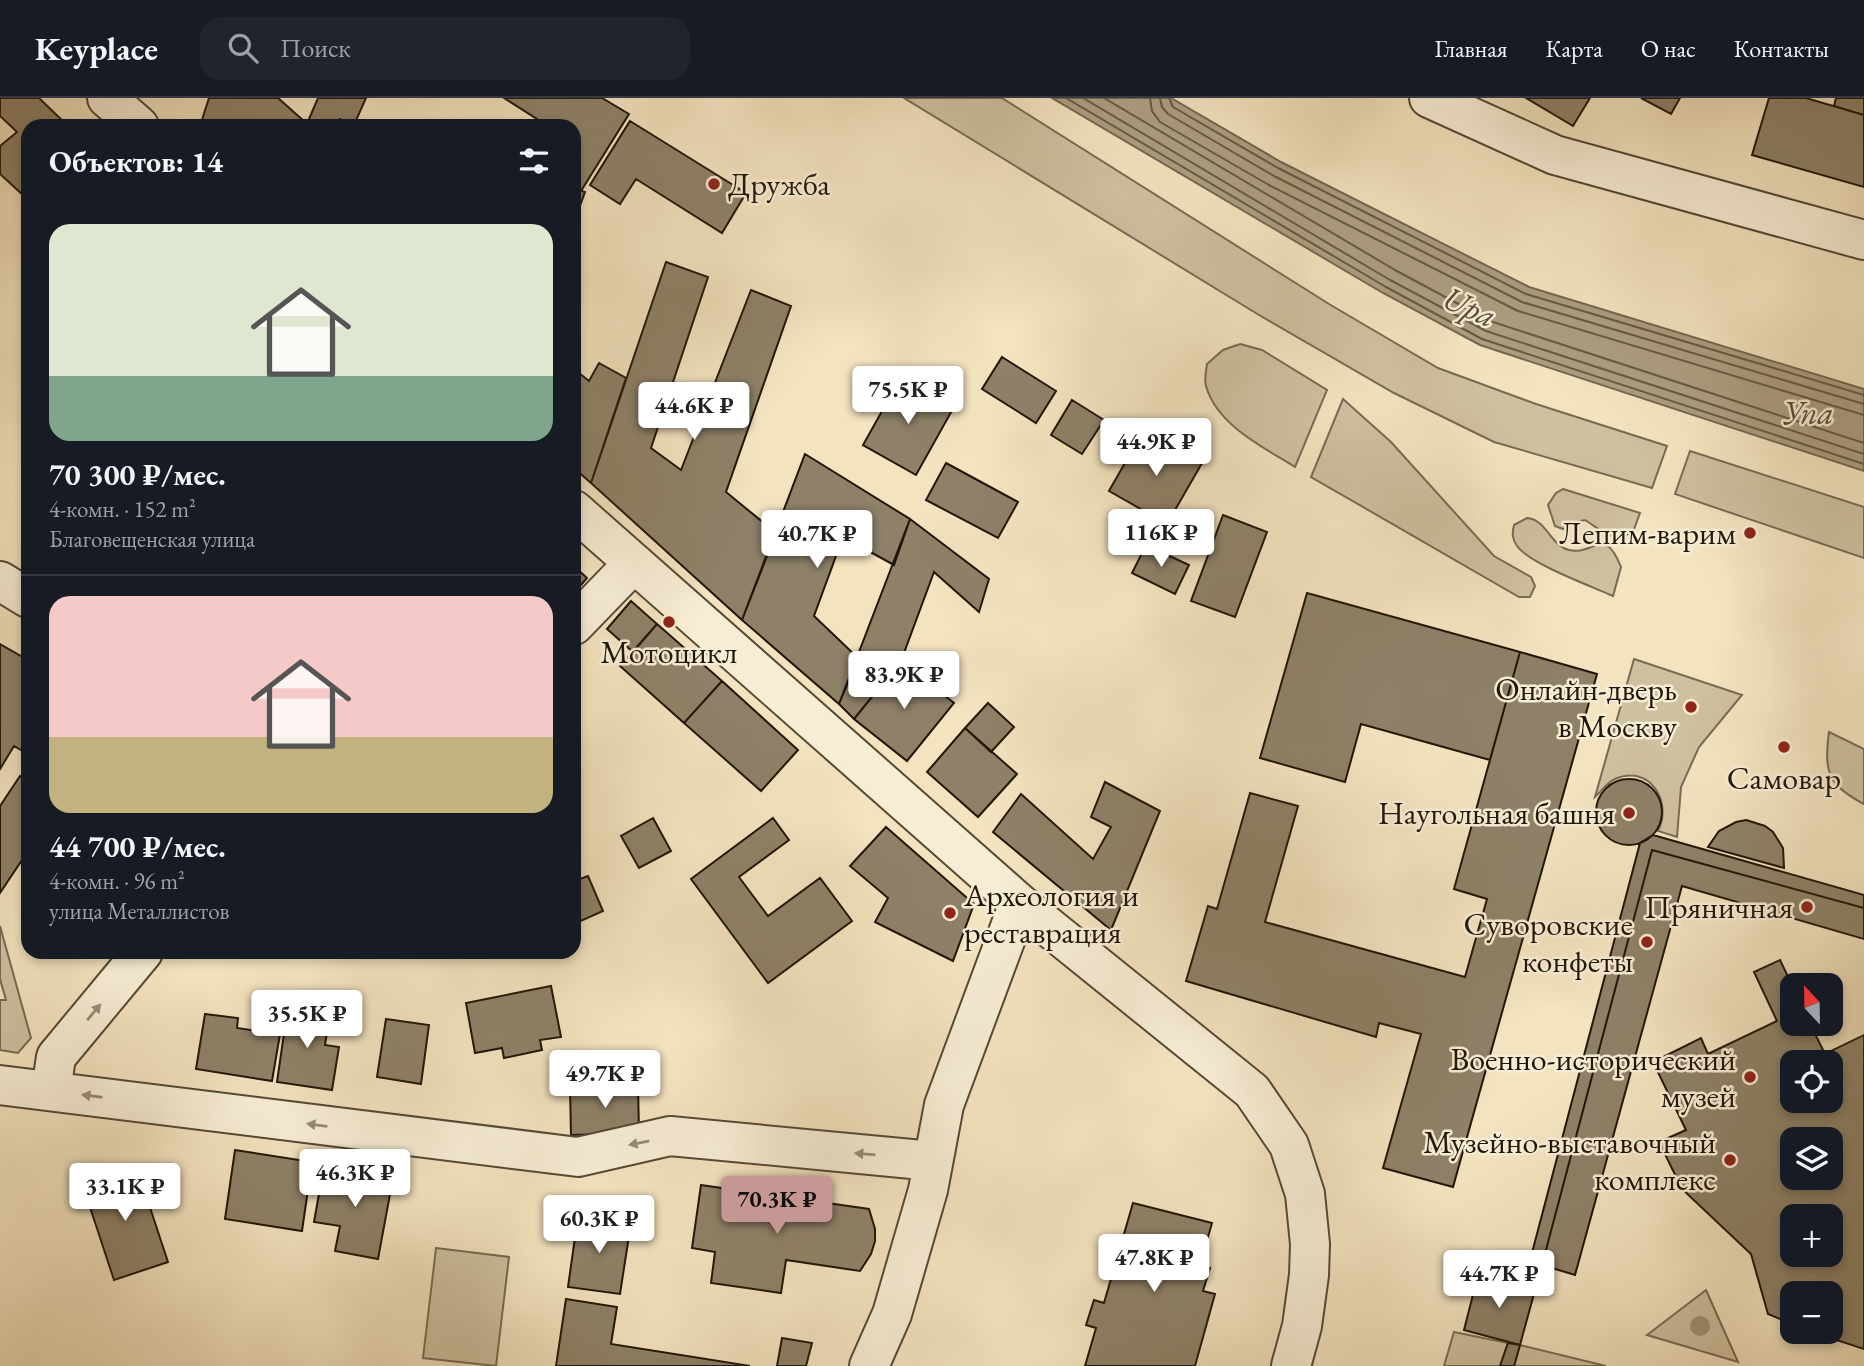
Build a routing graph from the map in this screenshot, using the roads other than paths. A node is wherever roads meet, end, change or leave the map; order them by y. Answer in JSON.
{"nodes":[{"id":1,"x":107,"y":98,"type":"edge"},
{"id":2,"x":1429,"y":98,"type":"edge"},
{"id":3,"x":131,"y":119,"type":"edge"},
{"id":4,"x":1864,"y":240,"type":"edge"},
{"id":5,"x":581,"y":516,"type":"edge"},
{"id":6,"x":634,"y":563,"type":"junction"},
{"id":7,"x":0,"y":581,"type":"edge"},
{"id":8,"x":21,"y":594,"type":"edge"},
{"id":9,"x":581,"y":618,"type":"edge"},
{"id":10,"x":1019,"y":903,"type":"junction"},
{"id":11,"x":137,"y":959,"type":"edge"},
{"id":12,"x":0,"y":1085,"type":"edge"},
{"id":13,"x":51,"y":1091,"type":"junction"},
{"id":14,"x":933,"y":1161,"type":"junction"},
{"id":15,"x":869,"y":1366,"type":"edge"},
{"id":16,"x":1291,"y":1366,"type":"edge"}],
"edges":[{"from":1,"to":3,"type":"street"},
{"from":2,"to":4,"type":"street"},
{"from":5,"to":6,"type":"street"},
{"from":6,"to":9,"type":"street"},
{"from":6,"to":10,"type":"street"},
{"from":7,"to":8,"type":"street"},
{"from":10,"to":14,"type":"street"},
{"from":10,"to":16,"type":"street"},
{"from":13,"to":11,"type":"street","one_way":true},
{"from":12,"to":13,"type":"street"},
{"from":14,"to":13,"type":"street","one_way":true},
{"from":14,"to":15,"type":"street"}]}
